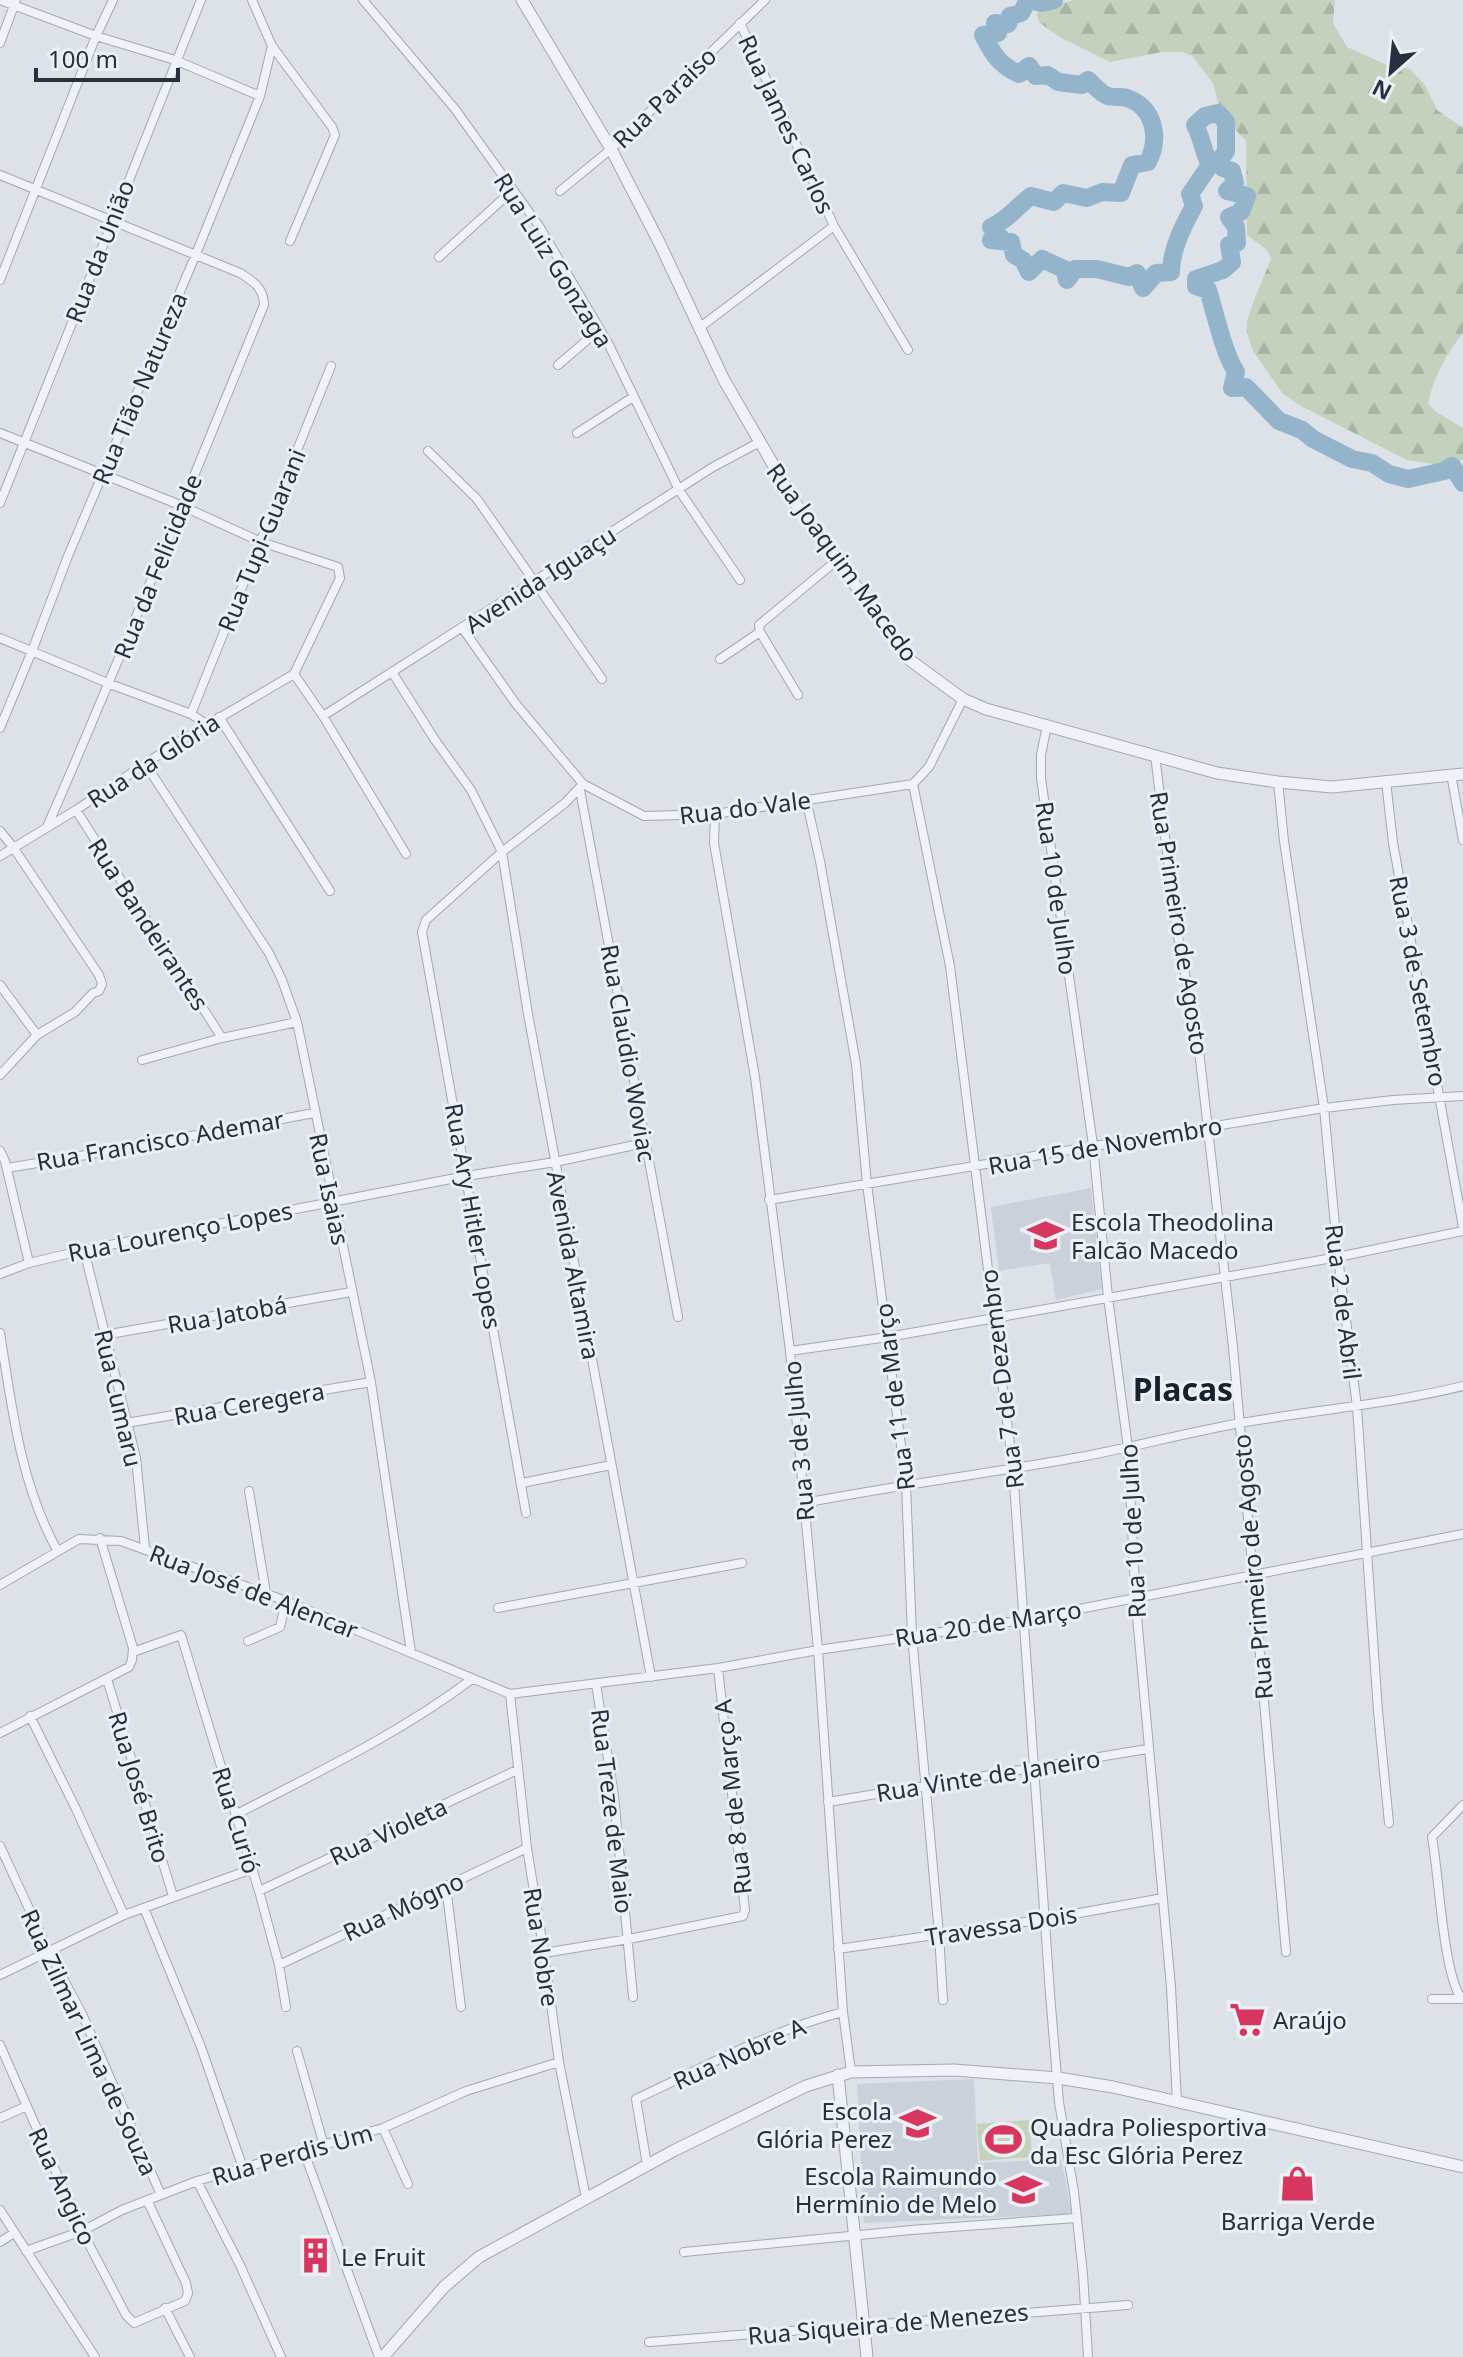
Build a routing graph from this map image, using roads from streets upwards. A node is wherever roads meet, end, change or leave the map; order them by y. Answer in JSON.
{"nodes":[{"id":1,"x":0,"y":0,"type":"edge"},
{"id":2,"x":113,"y":0,"type":"edge"},
{"id":3,"x":201,"y":0,"type":"edge"},
{"id":4,"x":252,"y":0,"type":"edge"},
{"id":5,"x":363,"y":0,"type":"edge"},
{"id":6,"x":522,"y":0,"type":"edge"},
{"id":7,"x":765,"y":0,"type":"edge"},
{"id":8,"x":15,"y":3,"type":"edge"},
{"id":9,"x":740,"y":23,"type":"junction"},
{"id":10,"x":96,"y":36,"type":"junction"},
{"id":11,"x":0,"y":43,"type":"edge"},
{"id":12,"x":272,"y":46,"type":"junction"},
{"id":13,"x":175,"y":60,"type":"junction"},
{"id":14,"x":260,"y":96,"type":"junction"},
{"id":15,"x":611,"y":149,"type":"junction"},
{"id":16,"x":0,"y":175,"type":"edge"},
{"id":17,"x":37,"y":190,"type":"junction"},
{"id":18,"x":513,"y":190,"type":"junction"},
{"id":19,"x":560,"y":191,"type":"dead end"},
{"id":20,"x":112,"y":219,"type":"junction"},
{"id":21,"x":834,"y":226,"type":"junction"},
{"id":22,"x":290,"y":241,"type":"dead end"},
{"id":23,"x":196,"y":254,"type":"junction"},
{"id":24,"x":439,"y":257,"type":"dead end"},
{"id":25,"x":0,"y":280,"type":"edge"},
{"id":26,"x":699,"y":328,"type":"junction"},
{"id":27,"x":600,"y":329,"type":"junction"},
{"id":28,"x":908,"y":350,"type":"dead end"},
{"id":29,"x":558,"y":365,"type":"dead end"},
{"id":30,"x":331,"y":366,"type":"dead end"},
{"id":31,"x":633,"y":397,"type":"junction"},
{"id":32,"x":0,"y":433,"type":"edge"},
{"id":33,"x":577,"y":433,"type":"dead end"},
{"id":34,"x":24,"y":442,"type":"junction"},
{"id":35,"x":758,"y":443,"type":"junction"},
{"id":36,"x":428,"y":451,"type":"dead end"},
{"id":37,"x":103,"y":473,"type":"junction"},
{"id":38,"x":679,"y":490,"type":"junction"},
{"id":39,"x":0,"y":503,"type":"edge"},
{"id":40,"x":180,"y":505,"type":"junction"},
{"id":41,"x":261,"y":542,"type":"junction"},
{"id":42,"x":836,"y":561,"type":"junction"},
{"id":43,"x":740,"y":580,"type":"dead end"},
{"id":44,"x":532,"y":582,"type":"junction"},
{"id":45,"x":463,"y":629,"type":"junction"},
{"id":46,"x":759,"y":630,"type":"junction"},
{"id":47,"x":0,"y":638,"type":"edge"},
{"id":48,"x":32,"y":651,"type":"junction"},
{"id":49,"x":720,"y":659,"type":"dead end"},
{"id":50,"x":392,"y":672,"type":"junction"},
{"id":51,"x":294,"y":674,"type":"junction"},
{"id":52,"x":602,"y":679,"type":"dead end"},
{"id":53,"x":110,"y":684,"type":"junction"},
{"id":54,"x":798,"y":695,"type":"dead end"},
{"id":55,"x":963,"y":699,"type":"junction"},
{"id":56,"x":191,"y":714,"type":"junction"},
{"id":57,"x":323,"y":716,"type":"junction"},
{"id":58,"x":219,"y":717,"type":"junction"},
{"id":59,"x":1047,"y":725,"type":"junction"},
{"id":60,"x":209,"y":726,"type":"junction"},
{"id":61,"x":0,"y":728,"type":"edge"},
{"id":62,"x":1155,"y":755,"type":"junction"},
{"id":63,"x":146,"y":765,"type":"junction"},
{"id":64,"x":1457,"y":774,"type":"edge"},
{"id":65,"x":1386,"y":781,"type":"junction"},
{"id":66,"x":1278,"y":782,"type":"junction"},
{"id":67,"x":913,"y":784,"type":"junction"},
{"id":68,"x":582,"y":787,"type":"junction"},
{"id":69,"x":806,"y":799,"type":"junction"},
{"id":70,"x":76,"y":810,"type":"junction"},
{"id":71,"x":715,"y":814,"type":"junction"},
{"id":72,"x":47,"y":827,"type":"junction"},
{"id":73,"x":0,"y":831,"type":"edge"},
{"id":74,"x":1463,"y":840,"type":"edge"},
{"id":75,"x":13,"y":847,"type":"junction"},
{"id":76,"x":502,"y":852,"type":"junction"},
{"id":77,"x":406,"y":854,"type":"dead end"},
{"id":78,"x":0,"y":856,"type":"edge"},
{"id":79,"x":330,"y":891,"type":"dead end"},
{"id":80,"x":0,"y":985,"type":"edge"},
{"id":81,"x":297,"y":1022,"type":"junction"},
{"id":82,"x":37,"y":1035,"type":"junction"},
{"id":83,"x":222,"y":1038,"type":"junction"},
{"id":84,"x":142,"y":1060,"type":"dead end"},
{"id":85,"x":0,"y":1075,"type":"edge"},
{"id":86,"x":1463,"y":1096,"type":"edge"},
{"id":87,"x":1441,"y":1098,"type":"junction"},
{"id":88,"x":1324,"y":1108,"type":"junction"},
{"id":89,"x":314,"y":1113,"type":"junction"},
{"id":90,"x":1208,"y":1127,"type":"junction"},
{"id":91,"x":644,"y":1143,"type":"junction"},
{"id":92,"x":1093,"y":1145,"type":"junction"},
{"id":93,"x":0,"y":1151,"type":"edge"},
{"id":94,"x":555,"y":1162,"type":"junction"},
{"id":95,"x":4,"y":1164,"type":"edge"},
{"id":96,"x":977,"y":1167,"type":"junction"},
{"id":97,"x":466,"y":1176,"type":"junction"},
{"id":98,"x":867,"y":1184,"type":"junction"},
{"id":99,"x":769,"y":1200,"type":"junction"},
{"id":100,"x":333,"y":1201,"type":"junction"},
{"id":101,"x":1463,"y":1229,"type":"edge"},
{"id":102,"x":84,"y":1250,"type":"junction"},
{"id":103,"x":1338,"y":1257,"type":"junction"},
{"id":104,"x":29,"y":1263,"type":"junction"},
{"id":105,"x":0,"y":1274,"type":"edge"},
{"id":106,"x":1224,"y":1276,"type":"junction"},
{"id":107,"x":351,"y":1292,"type":"junction"},
{"id":108,"x":1108,"y":1297,"type":"junction"},
{"id":109,"x":678,"y":1317,"type":"dead end"},
{"id":110,"x":994,"y":1317,"type":"junction"},
{"id":111,"x":0,"y":1333,"type":"edge"},
{"id":112,"x":104,"y":1335,"type":"junction"},
{"id":113,"x":888,"y":1337,"type":"junction"},
{"id":114,"x":790,"y":1351,"type":"junction"},
{"id":115,"x":371,"y":1382,"type":"junction"},
{"id":116,"x":1463,"y":1386,"type":"edge"},
{"id":117,"x":1357,"y":1407,"type":"junction"},
{"id":118,"x":126,"y":1423,"type":"junction"},
{"id":119,"x":1240,"y":1423,"type":"junction"},
{"id":120,"x":1128,"y":1448,"type":"junction"},
{"id":121,"x":611,"y":1465,"type":"junction"},
{"id":122,"x":1013,"y":1469,"type":"junction"},
{"id":123,"x":522,"y":1483,"type":"junction"},
{"id":124,"x":906,"y":1484,"type":"junction"},
{"id":125,"x":249,"y":1491,"type":"dead end"},
{"id":126,"x":804,"y":1503,"type":"junction"},
{"id":127,"x":526,"y":1513,"type":"dead end"},
{"id":128,"x":1463,"y":1534,"type":"edge"},
{"id":129,"x":100,"y":1538,"type":"junction"},
{"id":130,"x":145,"y":1548,"type":"junction"},
{"id":131,"x":57,"y":1550,"type":"junction"},
{"id":132,"x":1368,"y":1554,"type":"junction"},
{"id":133,"x":742,"y":1563,"type":"dead end"},
{"id":134,"x":1253,"y":1574,"type":"junction"},
{"id":135,"x":634,"y":1582,"type":"junction"},
{"id":136,"x":0,"y":1585,"type":"edge"},
{"id":137,"x":266,"y":1593,"type":"junction"},
{"id":138,"x":1136,"y":1598,"type":"junction"},
{"id":139,"x":286,"y":1601,"type":"junction"},
{"id":140,"x":498,"y":1608,"type":"dead end"},
{"id":141,"x":1023,"y":1620,"type":"junction"},
{"id":142,"x":912,"y":1636,"type":"junction"},
{"id":143,"x":248,"y":1641,"type":"dead end"},
{"id":144,"x":818,"y":1650,"type":"junction"},
{"id":145,"x":133,"y":1652,"type":"junction"},
{"id":146,"x":411,"y":1652,"type":"junction"},
{"id":147,"x":718,"y":1668,"type":"junction"},
{"id":148,"x":651,"y":1677,"type":"junction"},
{"id":149,"x":107,"y":1679,"type":"junction"},
{"id":150,"x":472,"y":1679,"type":"junction"},
{"id":151,"x":596,"y":1684,"type":"junction"},
{"id":152,"x":510,"y":1694,"type":"junction"},
{"id":153,"x":30,"y":1716,"type":"junction"},
{"id":154,"x":0,"y":1733,"type":"edge"},
{"id":155,"x":1147,"y":1749,"type":"junction"},
{"id":156,"x":1035,"y":1768,"type":"junction"},
{"id":157,"x":517,"y":1770,"type":"junction"},
{"id":158,"x":925,"y":1785,"type":"junction"},
{"id":159,"x":828,"y":1802,"type":"junction"},
{"id":160,"x":1463,"y":1805,"type":"edge"},
{"id":161,"x":235,"y":1815,"type":"junction"},
{"id":162,"x":1389,"y":1823,"type":"dead end"},
{"id":163,"x":0,"y":1846,"type":"edge"},
{"id":164,"x":527,"y":1848,"type":"junction"},
{"id":165,"x":252,"y":1869,"type":"junction"},
{"id":166,"x":446,"y":1886,"type":"junction"},
{"id":167,"x":259,"y":1891,"type":"junction"},
{"id":168,"x":173,"y":1896,"type":"junction"},
{"id":169,"x":1163,"y":1898,"type":"junction"},
{"id":170,"x":144,"y":1908,"type":"junction"},
{"id":171,"x":124,"y":1915,"type":"junction"},
{"id":172,"x":1046,"y":1919,"type":"junction"},
{"id":173,"x":939,"y":1934,"type":"junction"},
{"id":174,"x":629,"y":1939,"type":"junction"},
{"id":175,"x":838,"y":1949,"type":"junction"},
{"id":176,"x":49,"y":1952,"type":"junction"},
{"id":177,"x":1286,"y":1952,"type":"dead end"},
{"id":178,"x":544,"y":1953,"type":"junction"},
{"id":179,"x":279,"y":1965,"type":"junction"},
{"id":180,"x":0,"y":1975,"type":"edge"},
{"id":181,"x":633,"y":1997,"type":"dead end"},
{"id":182,"x":1432,"y":1999,"type":"dead end"},
{"id":183,"x":1462,"y":1999,"type":"edge"},
{"id":184,"x":943,"y":2000,"type":"dead end"},
{"id":185,"x":286,"y":2007,"type":"dead end"},
{"id":186,"x":461,"y":2007,"type":"dead end"},
{"id":187,"x":843,"y":2012,"type":"junction"},
{"id":188,"x":0,"y":2045,"type":"edge"},
{"id":189,"x":297,"y":2051,"type":"dead end"},
{"id":190,"x":559,"y":2062,"type":"junction"},
{"id":191,"x":851,"y":2072,"type":"junction"},
{"id":192,"x":838,"y":2075,"type":"junction"},
{"id":193,"x":1058,"y":2078,"type":"junction"},
{"id":194,"x":1177,"y":2102,"type":"junction"},
{"id":195,"x":27,"y":2106,"type":"junction"},
{"id":196,"x":0,"y":2118,"type":"edge"},
{"id":197,"x":383,"y":2128,"type":"junction"},
{"id":198,"x":324,"y":2146,"type":"junction"},
{"id":199,"x":304,"y":2152,"type":"junction"},
{"id":200,"x":647,"y":2165,"type":"junction"},
{"id":201,"x":1463,"y":2167,"type":"edge"},
{"id":202,"x":243,"y":2168,"type":"junction"},
{"id":203,"x":197,"y":2181,"type":"junction"},
{"id":204,"x":408,"y":2184,"type":"dead end"},
{"id":205,"x":161,"y":2195,"type":"junction"},
{"id":206,"x":586,"y":2198,"type":"junction"},
{"id":207,"x":147,"y":2200,"type":"junction"},
{"id":208,"x":0,"y":2210,"type":"edge"},
{"id":209,"x":1076,"y":2218,"type":"junction"},
{"id":210,"x":82,"y":2231,"type":"junction"},
{"id":211,"x":14,"y":2233,"type":"junction"},
{"id":212,"x":856,"y":2236,"type":"junction"},
{"id":213,"x":0,"y":2242,"type":"edge"},
{"id":214,"x":26,"y":2251,"type":"junction"},
{"id":215,"x":684,"y":2252,"type":"dead end"},
{"id":216,"x":1128,"y":2305,"type":"dead end"},
{"id":217,"x":1084,"y":2307,"type":"junction"},
{"id":218,"x":165,"y":2308,"type":"junction"},
{"id":219,"x":864,"y":2326,"type":"junction"},
{"id":220,"x":649,"y":2342,"type":"dead end"},
{"id":221,"x":95,"y":2357,"type":"edge"},
{"id":222,"x":190,"y":2357,"type":"edge"},
{"id":223,"x":281,"y":2357,"type":"edge"},
{"id":224,"x":381,"y":2357,"type":"edge"},
{"id":225,"x":867,"y":2357,"type":"edge"},
{"id":226,"x":1088,"y":2357,"type":"edge"}],
"edges":[{"from":1,"to":8,"type":"street"},
{"from":2,"to":10,"type":"street"},
{"from":3,"to":13,"type":"street","name":"Rua da União"},
{"from":4,"to":12,"type":"street"},
{"from":5,"to":18,"type":"street","name":"Rua Luiz Gonzaga"},
{"from":6,"to":15,"type":"street","name":"Rua Joaquim Macedo"},
{"from":7,"to":9,"type":"street","name":"Rua Paraiso"},
{"from":8,"to":10,"type":"street"},
{"from":8,"to":11,"type":"street"},
{"from":9,"to":15,"type":"street","name":"Rua Paraiso"},
{"from":9,"to":21,"type":"street","name":"Rua James Carlos"},
{"from":10,"to":13,"type":"street"},
{"from":10,"to":17,"type":"street"},
{"from":12,"to":14,"type":"street","name":"Rua Tião Natureza"},
{"from":12,"to":22,"type":"street"},
{"from":13,"to":14,"type":"street"},
{"from":13,"to":20,"type":"street","name":"Rua da União"},
{"from":14,"to":23,"type":"street","name":"Rua Tião Natureza"},
{"from":15,"to":19,"type":"street","name":"Rua Paraiso"},
{"from":15,"to":26,"type":"street","name":"Rua Joaquim Macedo"},
{"from":16,"to":17,"type":"street"},
{"from":17,"to":20,"type":"street"},
{"from":17,"to":25,"type":"street"},
{"from":18,"to":24,"type":"street"},
{"from":18,"to":27,"type":"street","name":"Rua Luiz Gonzaga"},
{"from":20,"to":23,"type":"street"},
{"from":20,"to":34,"type":"street","name":"Rua da União"},
{"from":21,"to":26,"type":"street","name":"Rua James Carlos"},
{"from":21,"to":28,"type":"street","name":"Rua James Carlos"},
{"from":23,"to":37,"type":"street","name":"Rua Tião Natureza"},
{"from":23,"to":40,"type":"street","name":"Rua da Felicidade"},
{"from":26,"to":35,"type":"street","name":"Rua Joaquim Macedo"},
{"from":27,"to":29,"type":"street"},
{"from":27,"to":31,"type":"street","name":"Rua Luiz Gonzaga"},
{"from":30,"to":41,"type":"street","name":"Rua Tupi-Guarani"},
{"from":31,"to":33,"type":"street"},
{"from":31,"to":38,"type":"street","name":"Rua Luiz Gonzaga"},
{"from":32,"to":34,"type":"street"},
{"from":34,"to":37,"type":"street"},
{"from":34,"to":39,"type":"street","name":"Rua da União"},
{"from":35,"to":38,"type":"street","name":"Avenida Iguaçu"},
{"from":35,"to":42,"type":"street","name":"Rua Joaquim Macedo"},
{"from":36,"to":44,"type":"street"},
{"from":37,"to":40,"type":"street"},
{"from":37,"to":48,"type":"street","name":"Rua Tião Natureza"},
{"from":38,"to":43,"type":"street","name":"Rua Luiz Gonzaga"},
{"from":38,"to":44,"type":"street","name":"Avenida Iguaçu"},
{"from":40,"to":41,"type":"street"},
{"from":40,"to":53,"type":"street","name":"Rua da Felicidade"},
{"from":41,"to":51,"type":"street"},
{"from":41,"to":56,"type":"street","name":"Rua Tupi-Guarani"},
{"from":42,"to":46,"type":"street"},
{"from":42,"to":55,"type":"street","name":"Rua Joaquim Macedo"},
{"from":44,"to":45,"type":"street","name":"Avenida Iguaçu"},
{"from":44,"to":52,"type":"street"},
{"from":45,"to":50,"type":"street","name":"Avenida Iguaçu"},
{"from":45,"to":68,"type":"street"},
{"from":46,"to":49,"type":"street"},
{"from":46,"to":54,"type":"street"},
{"from":47,"to":48,"type":"street"},
{"from":48,"to":53,"type":"street"},
{"from":48,"to":61,"type":"street","name":"Rua Tião Natureza"},
{"from":50,"to":57,"type":"street","name":"Avenida Iguaçu"},
{"from":50,"to":76,"type":"street","name":"Avenida Altamira"},
{"from":51,"to":57,"type":"street"},
{"from":51,"to":58,"type":"street","name":"Rua da Glória"},
{"from":53,"to":56,"type":"street"},
{"from":53,"to":72,"type":"street","name":"Rua da Felicidade"},
{"from":55,"to":59,"type":"street","name":"Rua Joaquim Macedo"},
{"from":55,"to":67,"type":"street"},
{"from":56,"to":60,"type":"street"},
{"from":57,"to":77,"type":"street"},
{"from":58,"to":60,"type":"street","name":"Rua da Glória"},
{"from":58,"to":79,"type":"street"},
{"from":59,"to":62,"type":"street","name":"Rua Joaquim Macedo"},
{"from":59,"to":92,"type":"street","name":"Rua 10 de Julho"},
{"from":60,"to":63,"type":"street","name":"Rua da Glória"},
{"from":62,"to":66,"type":"street","name":"Rua Joaquim Macedo"},
{"from":62,"to":90,"type":"street","name":"Rua Primeiro de Agosto"},
{"from":63,"to":70,"type":"street","name":"Rua da Glória"},
{"from":63,"to":81,"type":"street","name":"Rua Isaias"},
{"from":64,"to":65,"type":"street","name":"Rua Joaquim Macedo"},
{"from":64,"to":74,"type":"street"},
{"from":65,"to":66,"type":"street","name":"Rua Joaquim Macedo"},
{"from":65,"to":87,"type":"street","name":"Rua 3 de Setembro"},
{"from":66,"to":88,"type":"street","name":"Rua 2 de Abril"},
{"from":67,"to":69,"type":"street","name":"Rua do Vale"},
{"from":67,"to":96,"type":"street","name":"Rua 7 de Dezembro"},
{"from":68,"to":71,"type":"street","name":"Rua do Vale"},
{"from":68,"to":76,"type":"street"},
{"from":68,"to":91,"type":"street","name":"Rua Claúdio Woviac"},
{"from":69,"to":71,"type":"street","name":"Rua do Vale"},
{"from":69,"to":98,"type":"street","name":"Rua 11 de Março"},
{"from":70,"to":72,"type":"street","name":"Rua da Glória"},
{"from":70,"to":83,"type":"street","name":"Rua Bandeirantes"},
{"from":71,"to":99,"type":"street","name":"Rua 3 de Julho"},
{"from":72,"to":75,"type":"street","name":"Rua da Glória"},
{"from":73,"to":75,"type":"street"},
{"from":75,"to":78,"type":"street","name":"Rua da Glória"},
{"from":75,"to":82,"type":"street"},
{"from":76,"to":94,"type":"street","name":"Avenida Altamira"},
{"from":76,"to":97,"type":"street","name":"Rua Ary Hitler Lopes"},
{"from":80,"to":82,"type":"street"},
{"from":81,"to":83,"type":"street"},
{"from":81,"to":89,"type":"street","name":"Rua Isaias"},
{"from":82,"to":85,"type":"street"},
{"from":83,"to":84,"type":"street"},
{"from":86,"to":87,"type":"street","name":"Rua 15 de Novembro"},
{"from":87,"to":88,"type":"street","name":"Rua 15 de Novembro"},
{"from":87,"to":101,"type":"street","name":"Rua 3 de Setembro"},
{"from":88,"to":90,"type":"street","name":"Rua 15 de Novembro"},
{"from":88,"to":103,"type":"street","name":"Rua 2 de Abril"},
{"from":89,"to":95,"type":"street","name":"Rua Francisco Ademar"},
{"from":89,"to":100,"type":"street","name":"Rua Isaias"},
{"from":90,"to":92,"type":"street","name":"Rua 15 de Novembro"},
{"from":90,"to":106,"type":"street","name":"Rua Primeiro de Agosto"},
{"from":91,"to":94,"type":"street","name":"Rua Lourenço Lopes"},
{"from":91,"to":109,"type":"street","name":"Rua Claúdio Woviac"},
{"from":92,"to":96,"type":"street","name":"Rua 15 de Novembro"},
{"from":92,"to":108,"type":"street","name":"Rua 10 de Julho"},
{"from":93,"to":95,"type":"street"},
{"from":94,"to":97,"type":"street","name":"Rua Lourenço Lopes"},
{"from":94,"to":121,"type":"street","name":"Avenida Altamira"},
{"from":95,"to":104,"type":"street"},
{"from":96,"to":98,"type":"street","name":"Rua 15 de Novembro"},
{"from":96,"to":110,"type":"street","name":"Rua 7 de Dezembro"},
{"from":97,"to":100,"type":"street","name":"Rua Lourenço Lopes"},
{"from":97,"to":123,"type":"street","name":"Rua Ary Hitler Lopes"},
{"from":98,"to":99,"type":"street","name":"Rua 15 de Novembro"},
{"from":98,"to":113,"type":"street","name":"Rua 11 de Março"},
{"from":99,"to":114,"type":"street","name":"Rua 3 de Julho"},
{"from":100,"to":102,"type":"street","name":"Rua Lourenço Lopes"},
{"from":100,"to":107,"type":"street","name":"Rua Isaias"},
{"from":101,"to":103,"type":"street"},
{"from":102,"to":104,"type":"street","name":"Rua Lourenço Lopes"},
{"from":102,"to":112,"type":"street","name":"Rua Cumaru"},
{"from":103,"to":106,"type":"street"},
{"from":103,"to":117,"type":"street","name":"Rua 2 de Abril"},
{"from":104,"to":105,"type":"street","name":"Rua Lourenço Lopes"},
{"from":106,"to":108,"type":"street"},
{"from":106,"to":119,"type":"street","name":"Rua Primeiro de Agosto"},
{"from":107,"to":112,"type":"street","name":"Rua Jatobá"},
{"from":107,"to":115,"type":"street","name":"Rua Isaias"},
{"from":108,"to":110,"type":"street"},
{"from":108,"to":120,"type":"street","name":"Rua 10 de Julho"},
{"from":110,"to":113,"type":"street"},
{"from":110,"to":122,"type":"street","name":"Rua 7 de Dezembro"},
{"from":111,"to":131,"type":"street"},
{"from":112,"to":118,"type":"street","name":"Rua Cumaru"},
{"from":113,"to":114,"type":"street"},
{"from":113,"to":124,"type":"street","name":"Rua 11 de Março"},
{"from":114,"to":126,"type":"street","name":"Rua 3 de Julho"},
{"from":115,"to":118,"type":"street","name":"Rua Ceregera"},
{"from":115,"to":146,"type":"street","name":"Rua Isaias"},
{"from":116,"to":117,"type":"street"},
{"from":117,"to":119,"type":"street"},
{"from":117,"to":132,"type":"street","name":"Rua 2 de Abril"},
{"from":118,"to":130,"type":"street","name":"Rua Cumaru"},
{"from":119,"to":120,"type":"street"},
{"from":119,"to":134,"type":"street","name":"Rua Primeiro de Agosto"},
{"from":120,"to":122,"type":"street"},
{"from":120,"to":138,"type":"street","name":"Rua 10 de Julho"},
{"from":121,"to":123,"type":"street"},
{"from":121,"to":135,"type":"street","name":"Avenida Altamira"},
{"from":122,"to":124,"type":"street"},
{"from":122,"to":141,"type":"street","name":"Rua 7 de Dezembro"},
{"from":123,"to":127,"type":"street","name":"Rua Ary Hitler Lopes"},
{"from":124,"to":126,"type":"street"},
{"from":124,"to":142,"type":"street","name":"Rua 11 de Março"},
{"from":125,"to":137,"type":"street"},
{"from":126,"to":144,"type":"street","name":"Rua 3 de Julho"},
{"from":128,"to":132,"type":"street","name":"Rua 20 de Março"},
{"from":129,"to":130,"type":"street","name":"Rua José de Alencar"},
{"from":129,"to":131,"type":"street","name":"Rua José de Alencar"},
{"from":129,"to":145,"type":"street"},
{"from":130,"to":137,"type":"street","name":"Rua José de Alencar"},
{"from":131,"to":136,"type":"street","name":"Rua José de Alencar"},
{"from":132,"to":134,"type":"street","name":"Rua 20 de Março"},
{"from":132,"to":162,"type":"street","name":"Rua 2 de Abril"},
{"from":133,"to":135,"type":"street"},
{"from":134,"to":138,"type":"street","name":"Rua 20 de Março"},
{"from":134,"to":177,"type":"street","name":"Rua Primeiro de Agosto"},
{"from":135,"to":140,"type":"street"},
{"from":135,"to":148,"type":"street","name":"Avenida Altamira"},
{"from":137,"to":139,"type":"street","name":"Rua José de Alencar"},
{"from":138,"to":141,"type":"street","name":"Rua 20 de Março"},
{"from":138,"to":155,"type":"street","name":"Rua 10 de Julho"},
{"from":139,"to":143,"type":"street"},
{"from":139,"to":146,"type":"street","name":"Rua José de Alencar"},
{"from":141,"to":142,"type":"street","name":"Rua 20 de Março"},
{"from":141,"to":156,"type":"street","name":"Rua 7 de Dezembro"},
{"from":142,"to":144,"type":"street","name":"Rua 20 de Março"},
{"from":142,"to":158,"type":"street","name":"Rua 11 de Março"},
{"from":144,"to":147,"type":"street","name":"Rua 20 de Março"},
{"from":144,"to":159,"type":"street","name":"Rua 3 de Julho"},
{"from":145,"to":149,"type":"street"},
{"from":145,"to":161,"type":"street","name":"Rua Curió"},
{"from":146,"to":150,"type":"street","name":"Rua José de Alencar"},
{"from":147,"to":148,"type":"street","name":"Rua 20 de Março"},
{"from":147,"to":174,"type":"street","name":"Rua 8 de Março A"},
{"from":148,"to":151,"type":"street","name":"Rua 20 de Março"},
{"from":149,"to":153,"type":"street"},
{"from":149,"to":168,"type":"street","name":"Rua José Brito"},
{"from":150,"to":152,"type":"street","name":"Rua José de Alencar"},
{"from":150,"to":161,"type":"street"},
{"from":151,"to":152,"type":"street","name":"Rua 20 de Março"},
{"from":151,"to":174,"type":"street","name":"Rua Treze de Maio"},
{"from":152,"to":157,"type":"street","name":"Rua Nobre"},
{"from":153,"to":154,"type":"street"},
{"from":153,"to":171,"type":"street"},
{"from":155,"to":156,"type":"street","name":"Rua Vinte de Janeiro"},
{"from":155,"to":169,"type":"street","name":"Rua 10 de Julho"},
{"from":156,"to":158,"type":"street","name":"Rua Vinte de Janeiro"},
{"from":156,"to":172,"type":"street","name":"Rua 7 de Dezembro"},
{"from":157,"to":164,"type":"street","name":"Rua Nobre"},
{"from":157,"to":167,"type":"street","name":"Rua Violeta"},
{"from":158,"to":159,"type":"street","name":"Rua Vinte de Janeiro"},
{"from":158,"to":173,"type":"street","name":"Rua 11 de Março"},
{"from":159,"to":175,"type":"street","name":"Rua 3 de Julho"},
{"from":160,"to":183,"type":"street"},
{"from":161,"to":165,"type":"street","name":"Rua Curió"},
{"from":163,"to":176,"type":"street","name":"Rua Zilmar Lima de Souza"},
{"from":164,"to":166,"type":"street","name":"Rua Mógno"},
{"from":164,"to":178,"type":"street","name":"Rua Nobre"},
{"from":165,"to":167,"type":"street","name":"Rua Curió"},
{"from":165,"to":168,"type":"street"},
{"from":166,"to":179,"type":"street","name":"Rua Mógno"},
{"from":166,"to":186,"type":"street"},
{"from":167,"to":179,"type":"street","name":"Rua Curió"},
{"from":168,"to":170,"type":"street"},
{"from":169,"to":172,"type":"street","name":"Travessa Dois"},
{"from":169,"to":194,"type":"street","name":"Rua 10 de Julho"},
{"from":170,"to":171,"type":"street"},
{"from":170,"to":202,"type":"street"},
{"from":171,"to":176,"type":"street"},
{"from":172,"to":173,"type":"street","name":"Travessa Dois"},
{"from":172,"to":193,"type":"street","name":"Rua 7 de Dezembro"},
{"from":173,"to":175,"type":"street","name":"Travessa Dois"},
{"from":173,"to":184,"type":"street","name":"Rua 11 de Março"},
{"from":174,"to":178,"type":"street"},
{"from":174,"to":181,"type":"street","name":"Rua Treze de Maio"},
{"from":175,"to":187,"type":"street","name":"Rua 3 de Julho"},
{"from":176,"to":180,"type":"street"},
{"from":176,"to":205,"type":"street","name":"Rua Zilmar Lima de Souza"},
{"from":178,"to":190,"type":"street","name":"Rua Nobre"},
{"from":179,"to":185,"type":"street","name":"Rua Curió"},
{"from":182,"to":183,"type":"street"},
{"from":187,"to":191,"type":"street","name":"Rua 3 de Julho"},
{"from":187,"to":200,"type":"street","name":"Rua Nobre A"},
{"from":188,"to":195,"type":"street","name":"Rua Angico"},
{"from":189,"to":198,"type":"street"},
{"from":190,"to":197,"type":"street","name":"Rua Perdis Um"},
{"from":190,"to":206,"type":"street","name":"Rua Nobre"},
{"from":191,"to":192,"type":"street"},
{"from":191,"to":193,"type":"street"},
{"from":192,"to":200,"type":"street"},
{"from":192,"to":212,"type":"street"},
{"from":193,"to":194,"type":"street"},
{"from":193,"to":209,"type":"street","name":"Rua 7 de Dezembro"},
{"from":194,"to":201,"type":"street"},
{"from":195,"to":196,"type":"street"},
{"from":195,"to":210,"type":"street","name":"Rua Angico"},
{"from":197,"to":198,"type":"street","name":"Rua Perdis Um"},
{"from":197,"to":204,"type":"street"},
{"from":198,"to":199,"type":"street","name":"Rua Perdis Um"},
{"from":199,"to":202,"type":"street","name":"Rua Perdis Um"},
{"from":199,"to":224,"type":"street"},
{"from":200,"to":206,"type":"street"},
{"from":202,"to":203,"type":"street","name":"Rua Perdis Um"},
{"from":203,"to":205,"type":"street","name":"Rua Perdis Um"},
{"from":203,"to":223,"type":"street"},
{"from":205,"to":207,"type":"street","name":"Rua Perdis Um"},
{"from":206,"to":224,"type":"street"},
{"from":207,"to":210,"type":"street","name":"Rua Perdis Um"},
{"from":207,"to":218,"type":"street"},
{"from":208,"to":211,"type":"street"},
{"from":209,"to":212,"type":"street"},
{"from":209,"to":217,"type":"street","name":"Rua 7 de Dezembro"},
{"from":210,"to":214,"type":"street","name":"Rua Perdis Um"},
{"from":210,"to":218,"type":"street","name":"Rua Angico"},
{"from":211,"to":213,"type":"street"},
{"from":211,"to":214,"type":"street"},
{"from":212,"to":215,"type":"street"},
{"from":212,"to":219,"type":"street"},
{"from":214,"to":221,"type":"street"},
{"from":216,"to":217,"type":"street","name":"Rua Siqueira de Menezes"},
{"from":217,"to":219,"type":"street","name":"Rua Siqueira de Menezes"},
{"from":217,"to":226,"type":"street","name":"Rua 7 de Dezembro"},
{"from":218,"to":222,"type":"street"},
{"from":219,"to":220,"type":"street","name":"Rua Siqueira de Menezes"},
{"from":219,"to":225,"type":"street"}]}
